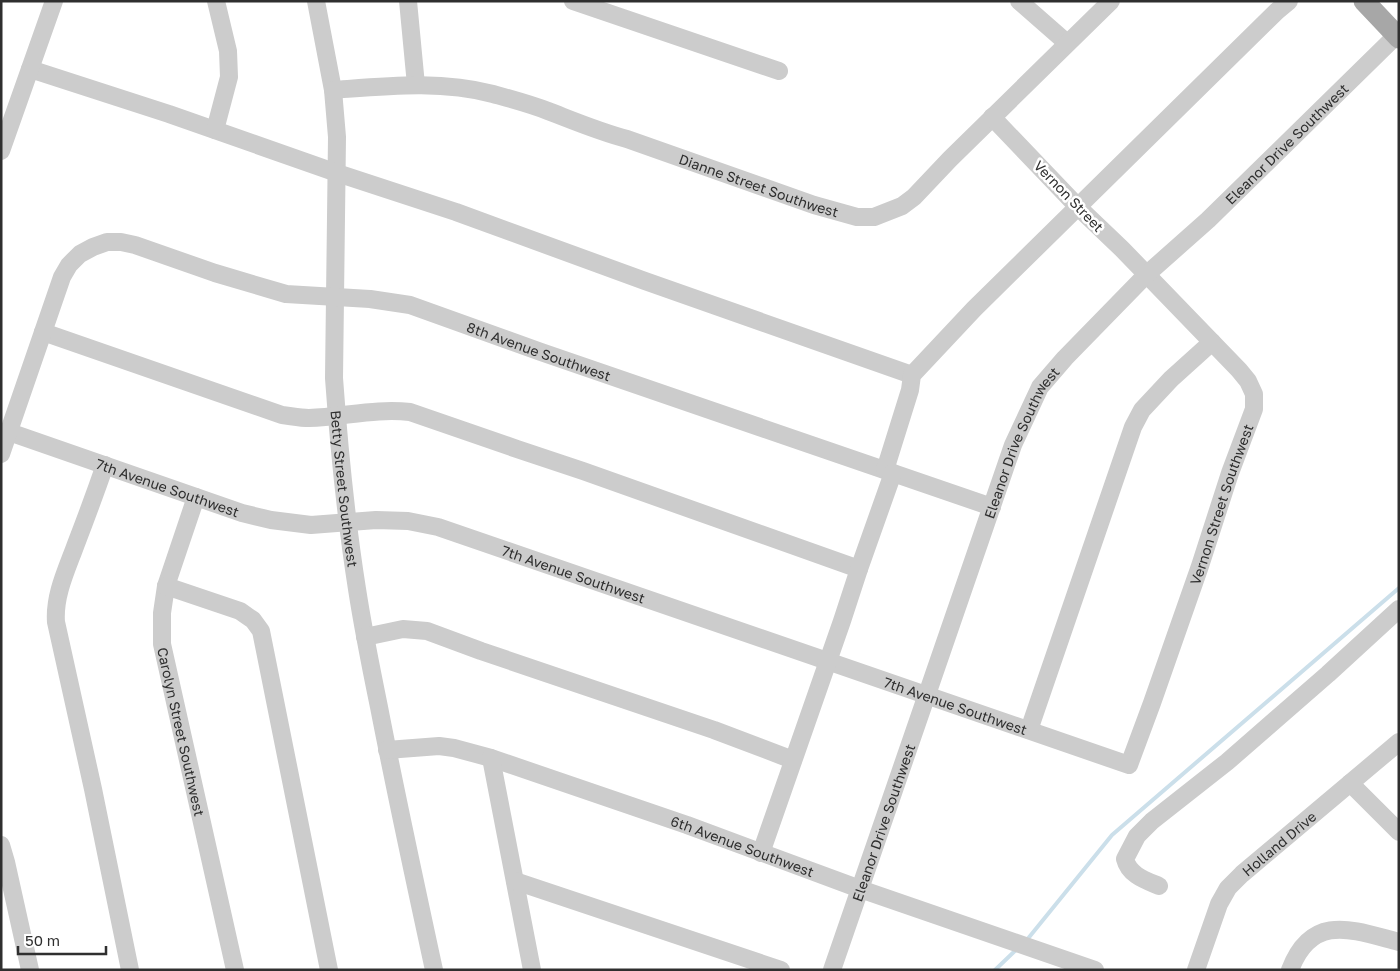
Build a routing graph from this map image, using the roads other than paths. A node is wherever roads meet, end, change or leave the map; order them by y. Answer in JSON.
{"nodes":[{"id":1,"x":54,"y":1,"type":"edge"},
{"id":2,"x":216,"y":1,"type":"edge"},
{"id":3,"x":316,"y":1,"type":"edge"},
{"id":4,"x":408,"y":1,"type":"edge"},
{"id":5,"x":573,"y":1,"type":"edge"},
{"id":6,"x":1020,"y":1,"type":"edge"},
{"id":7,"x":1111,"y":1,"type":"edge"},
{"id":8,"x":1289,"y":1,"type":"edge"},
{"id":9,"x":1364,"y":1,"type":"edge"},
{"id":10,"x":1398,"y":36,"type":"edge"},
{"id":11,"x":1068,"y":43,"type":"junction"},
{"id":12,"x":30,"y":69,"type":"junction"},
{"id":13,"x":779,"y":71,"type":"dead end"},
{"id":14,"x":416,"y":85,"type":"junction"},
{"id":15,"x":334,"y":90,"type":"junction"},
{"id":16,"x":992,"y":117,"type":"junction"},
{"id":17,"x":215,"y":130,"type":"junction"},
{"id":18,"x":1,"y":151,"type":"edge"},
{"id":19,"x":337,"y":173,"type":"junction"},
{"id":20,"x":1078,"y":207,"type":"junction"},
{"id":21,"x":1146,"y":275,"type":"junction"},
{"id":22,"x":334,"y":297,"type":"junction"},
{"id":23,"x":43,"y":332,"type":"junction"},
{"id":24,"x":1212,"y":342,"type":"junction"},
{"id":25,"x":912,"y":375,"type":"junction"},
{"id":26,"x":337,"y":416,"type":"junction"},
{"id":27,"x":9,"y":432,"type":"junction"},
{"id":28,"x":1,"y":454,"type":"edge"},
{"id":29,"x":106,"y":465,"type":"junction"},
{"id":30,"x":889,"y":472,"type":"junction"},
{"id":31,"x":196,"y":497,"type":"junction"},
{"id":32,"x":992,"y":507,"type":"junction"},
{"id":33,"x":348,"y":522,"type":"junction"},
{"id":34,"x":859,"y":568,"type":"junction"},
{"id":35,"x":166,"y":586,"type":"junction"},
{"id":36,"x":1399,"y":609,"type":"edge"},
{"id":37,"x":365,"y":637,"type":"junction"},
{"id":38,"x":827,"y":660,"type":"junction"},
{"id":39,"x":927,"y":696,"type":"junction"},
{"id":40,"x":1029,"y":730,"type":"junction"},
{"id":41,"x":1399,"y":742,"type":"edge"},
{"id":42,"x":387,"y":750,"type":"junction"},
{"id":43,"x":491,"y":758,"type":"junction"},
{"id":44,"x":793,"y":760,"type":"junction"},
{"id":45,"x":1129,"y":765,"type":"joint"},
{"id":46,"x":1350,"y":783,"type":"junction"},
{"id":47,"x":1399,"y":832,"type":"edge"},
{"id":48,"x":1,"y":845,"type":"edge"},
{"id":49,"x":761,"y":852,"type":"junction"},
{"id":50,"x":515,"y":881,"type":"junction"},
{"id":51,"x":1159,"y":886,"type":"dead end"},
{"id":52,"x":860,"y":889,"type":"junction"},
{"id":53,"x":1399,"y":942,"type":"edge"},
{"id":54,"x":1091,"y":969,"type":"edge"},
{"id":55,"x":30,"y":970,"type":"edge"},
{"id":56,"x":130,"y":970,"type":"edge"},
{"id":57,"x":235,"y":970,"type":"edge"},
{"id":58,"x":329,"y":970,"type":"edge"},
{"id":59,"x":434,"y":970,"type":"edge"},
{"id":60,"x":532,"y":970,"type":"edge"},
{"id":61,"x":781,"y":970,"type":"edge"},
{"id":62,"x":832,"y":970,"type":"edge"},
{"id":63,"x":1196,"y":970,"type":"edge"},
{"id":64,"x":1290,"y":970,"type":"edge"}],
"edges":[{"from":1,"to":12,"type":"street"},
{"from":2,"to":17,"type":"street"},
{"from":3,"to":15,"type":"street","name":"Betty Street Southwest"},
{"from":4,"to":14,"type":"street"},
{"from":5,"to":13,"type":"street"},
{"from":6,"to":11,"type":"street"},
{"from":7,"to":11,"type":"street","name":"Dianne Street Southwest"},
{"from":8,"to":20,"type":"street"},
{"from":9,"to":10,"type":"main road"},
{"from":10,"to":21,"type":"street","name":"Eleanor Drive Southwest"},
{"from":11,"to":16,"type":"street","name":"Dianne Street Southwest"},
{"from":12,"to":17,"type":"street"},
{"from":12,"to":18,"type":"street"},
{"from":14,"to":15,"type":"street","name":"Dianne Street Southwest"},
{"from":14,"to":16,"type":"street","name":"Dianne Street Southwest"},
{"from":15,"to":19,"type":"street","name":"Betty Street Southwest"},
{"from":16,"to":20,"type":"street","name":"Vernon Street"},
{"from":17,"to":19,"type":"street"},
{"from":19,"to":22,"type":"street","name":"Betty Street Southwest"},
{"from":19,"to":25,"type":"street"},
{"from":20,"to":21,"type":"street","name":"Vernon Street"},
{"from":20,"to":25,"type":"street"},
{"from":21,"to":24,"type":"street","name":"Vernon Street Southwest"},
{"from":21,"to":32,"type":"street","name":"Eleanor Drive Southwest"},
{"from":22,"to":23,"type":"street","name":"8th Avenue Southwest"},
{"from":22,"to":26,"type":"street","name":"Betty Street Southwest"},
{"from":22,"to":30,"type":"street","name":"8th Avenue Southwest"},
{"from":23,"to":26,"type":"street"},
{"from":23,"to":27,"type":"street"},
{"from":24,"to":40,"type":"street"},
{"from":24,"to":45,"type":"street","name":"Vernon Street Southwest"},
{"from":25,"to":30,"type":"street"},
{"from":26,"to":33,"type":"street","name":"Betty Street Southwest"},
{"from":26,"to":34,"type":"street"},
{"from":27,"to":28,"type":"street"},
{"from":27,"to":29,"type":"street","name":"7th Avenue Southwest"},
{"from":29,"to":31,"type":"street","name":"7th Avenue Southwest"},
{"from":29,"to":56,"type":"street"},
{"from":30,"to":32,"type":"street","name":"8th Avenue Southwest"},
{"from":30,"to":34,"type":"street"},
{"from":31,"to":33,"type":"street","name":"7th Avenue Southwest"},
{"from":31,"to":35,"type":"street","name":"Carolyn Street Southwest"},
{"from":32,"to":39,"type":"street","name":"Eleanor Drive Southwest"},
{"from":33,"to":37,"type":"street","name":"Betty Street Southwest"},
{"from":33,"to":38,"type":"street","name":"7th Avenue Southwest"},
{"from":34,"to":38,"type":"street"},
{"from":35,"to":57,"type":"street","name":"Carolyn Street Southwest"},
{"from":35,"to":58,"type":"street"},
{"from":36,"to":51,"type":"street"},
{"from":37,"to":42,"type":"street","name":"Betty Street Southwest"},
{"from":37,"to":44,"type":"street"},
{"from":38,"to":39,"type":"street","name":"7th Avenue Southwest"},
{"from":38,"to":44,"type":"street"},
{"from":39,"to":40,"type":"street","name":"7th Avenue Southwest"},
{"from":39,"to":52,"type":"street","name":"Eleanor Drive Southwest"},
{"from":40,"to":45,"type":"street","name":"7th Avenue Southwest"},
{"from":41,"to":46,"type":"street","name":"Holland Drive"},
{"from":42,"to":43,"type":"street","name":"6th Avenue Southwest"},
{"from":42,"to":59,"type":"street","name":"Betty Street Southwest"},
{"from":43,"to":49,"type":"street","name":"6th Avenue Southwest"},
{"from":43,"to":50,"type":"street"},
{"from":44,"to":49,"type":"street"},
{"from":46,"to":47,"type":"street"},
{"from":46,"to":63,"type":"street","name":"Holland Drive"},
{"from":48,"to":55,"type":"street"},
{"from":49,"to":52,"type":"street","name":"6th Avenue Southwest"},
{"from":50,"to":60,"type":"street"},
{"from":50,"to":61,"type":"street"},
{"from":52,"to":54,"type":"street","name":"6th Avenue Southwest"},
{"from":52,"to":62,"type":"street","name":"Eleanor Drive Southwest"},
{"from":53,"to":64,"type":"street"}]}
